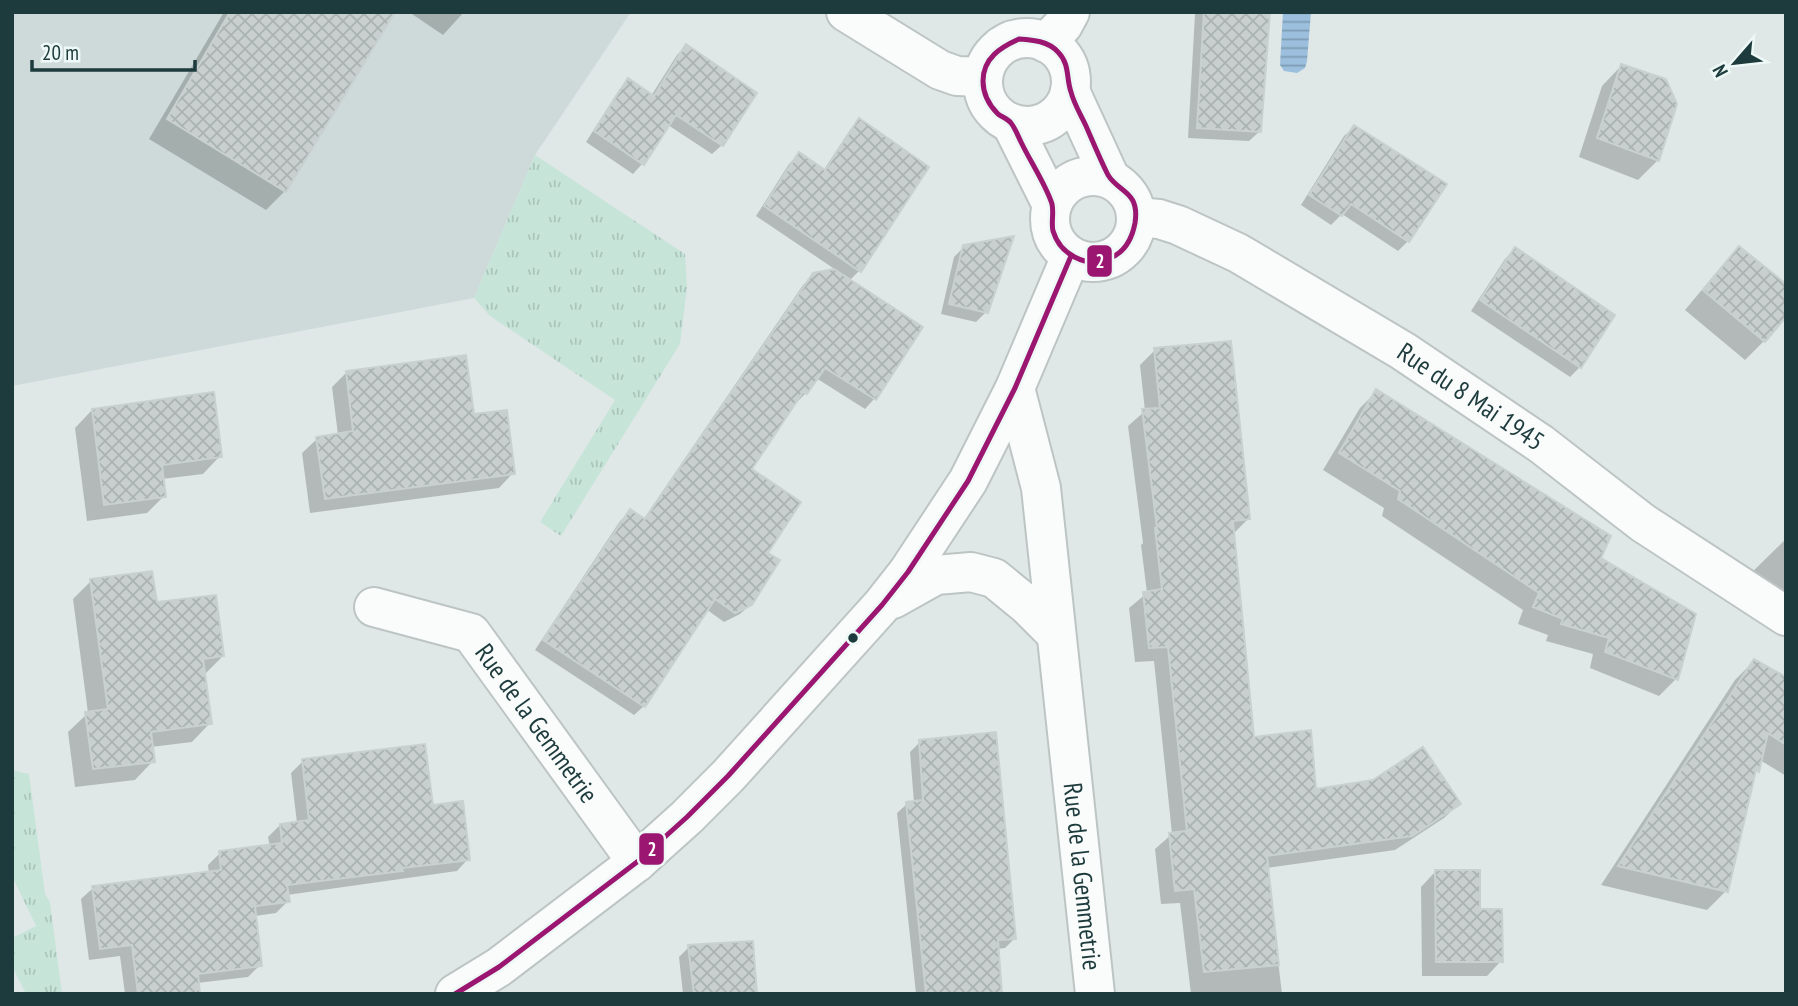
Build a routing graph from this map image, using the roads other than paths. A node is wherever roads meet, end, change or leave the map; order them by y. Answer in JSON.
{"nodes":[{"id":1,"x":846,"y":12,"type":"edge"},
{"id":2,"x":1070,"y":12,"type":"edge"},
{"id":3,"x":1046,"y":43,"type":"junction"},
{"id":4,"x":983,"y":76,"type":"junction"},
{"id":5,"x":1070,"y":92,"type":"junction"},
{"id":6,"x":1011,"y":123,"type":"junction"},
{"id":7,"x":1110,"y":178,"type":"junction"},
{"id":8,"x":1052,"y":205,"type":"junction"},
{"id":9,"x":1136,"y":217,"type":"junction"},
{"id":10,"x":1071,"y":256,"type":"junction"},
{"id":11,"x":1015,"y":388,"type":"junction"},
{"id":12,"x":882,"y":605,"type":"junction"},
{"id":13,"x":374,"y":607,"type":"dead end"},
{"id":14,"x":1786,"y":616,"type":"edge"},
{"id":15,"x":1055,"y":634,"type":"junction"},
{"id":16,"x":637,"y":862,"type":"junction"},
{"id":17,"x":456,"y":994,"type":"edge"},
{"id":18,"x":1095,"y":994,"type":"edge"}],
"edges":[{"from":1,"to":4,"type":"street"},
{"from":2,"to":3,"type":"street"},
{"from":3,"to":4,"type":"street"},
{"from":3,"to":5,"type":"street"},
{"from":4,"to":6,"type":"street"},
{"from":5,"to":6,"type":"street"},
{"from":5,"to":7,"type":"street"},
{"from":6,"to":8,"type":"street"},
{"from":7,"to":8,"type":"street"},
{"from":7,"to":9,"type":"street"},
{"from":8,"to":10,"type":"street"},
{"from":9,"to":10,"type":"street"},
{"from":9,"to":14,"type":"street","name":"Rue du 8 Mai 1945"},
{"from":10,"to":11,"type":"street"},
{"from":11,"to":12,"type":"street"},
{"from":11,"to":15,"type":"street","name":"Rue de la Gemmetrie"},
{"from":12,"to":15,"type":"street"},
{"from":12,"to":16,"type":"street"},
{"from":13,"to":16,"type":"street","name":"Rue de la Gemmetrie"},
{"from":15,"to":18,"type":"street","name":"Rue de la Gemmetrie"},
{"from":16,"to":17,"type":"street"}]}
